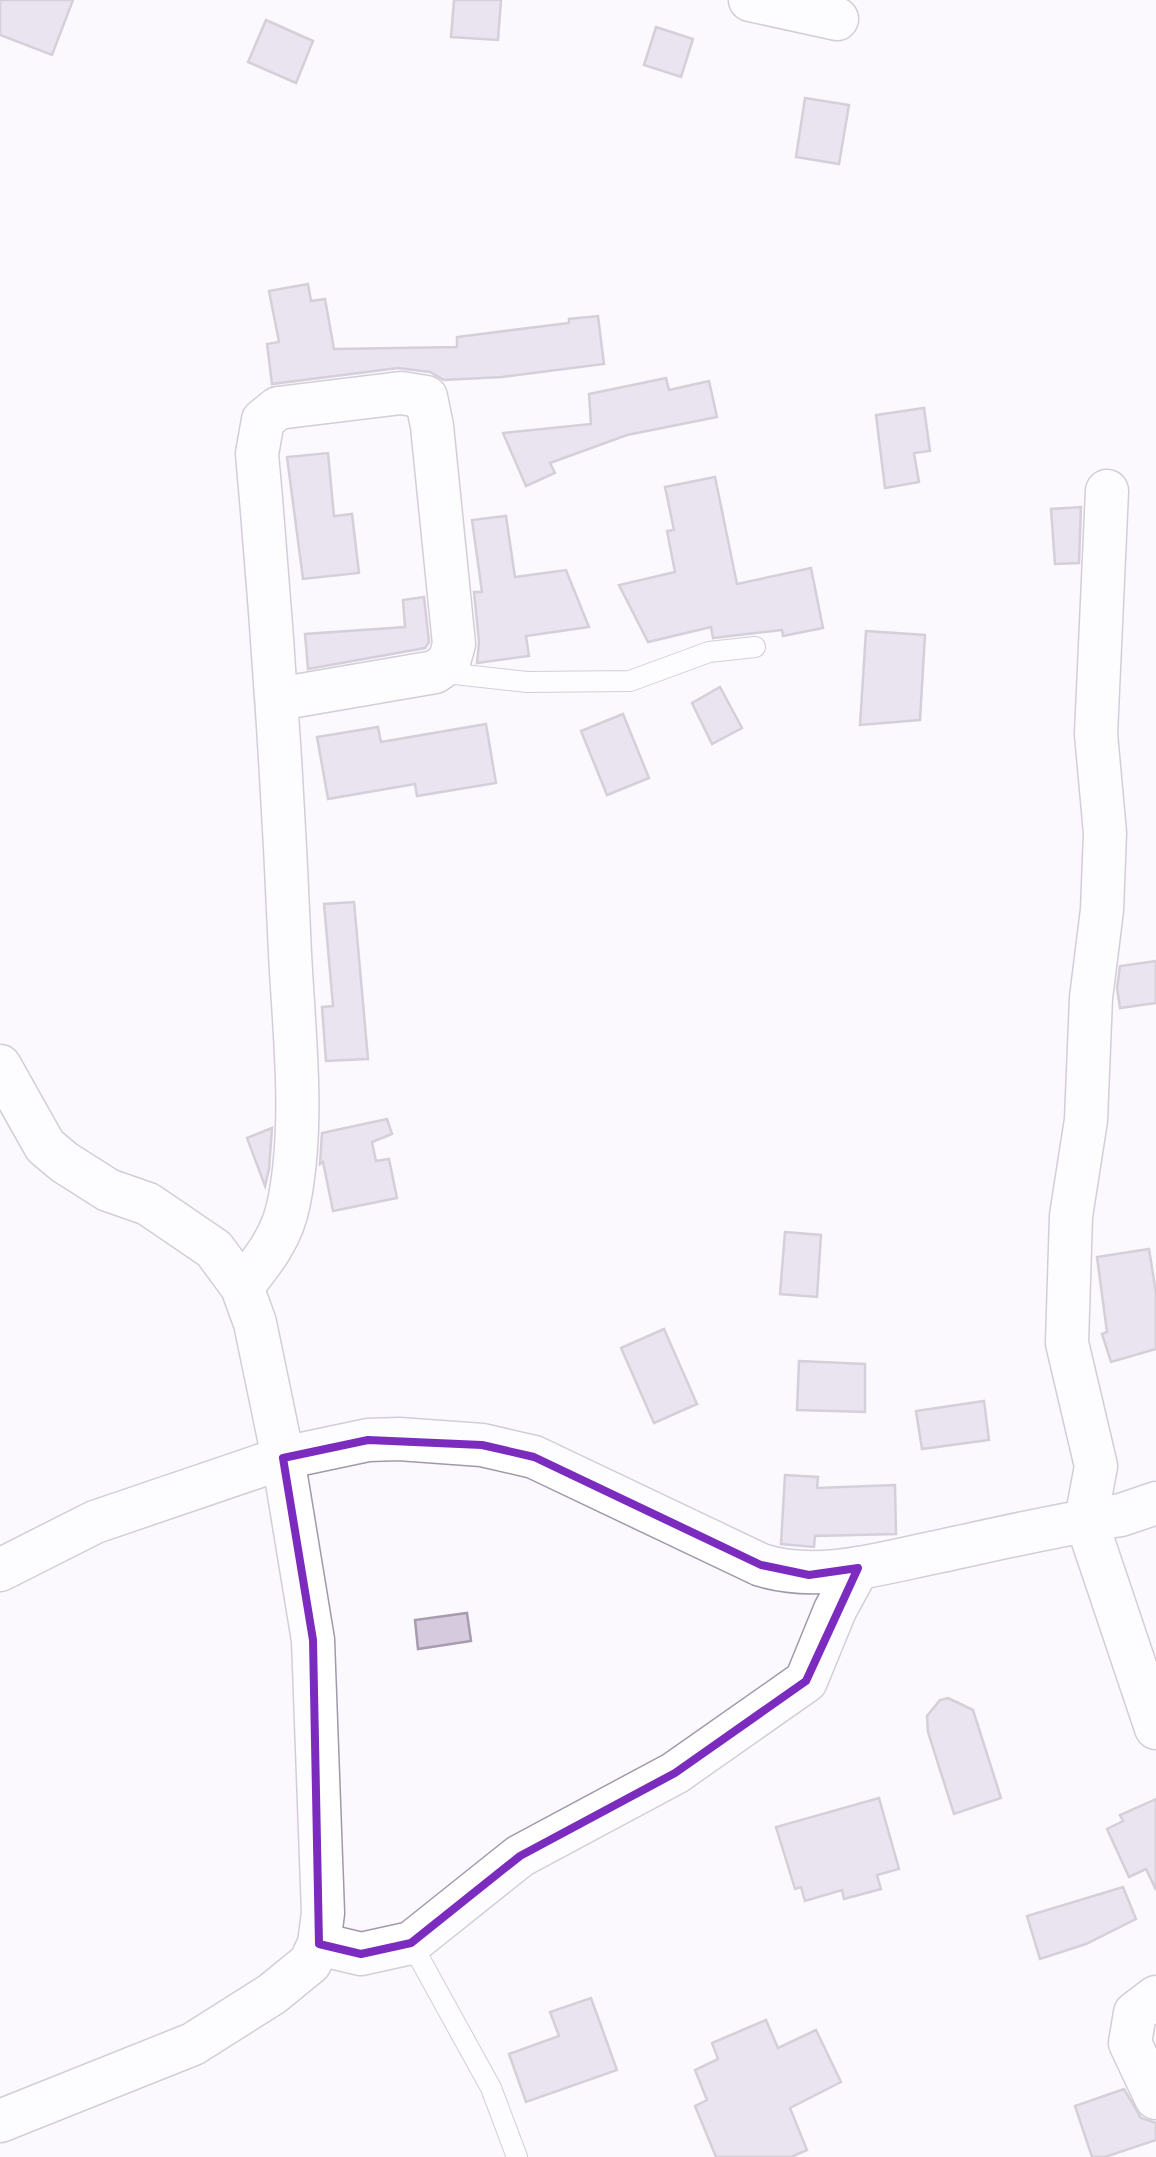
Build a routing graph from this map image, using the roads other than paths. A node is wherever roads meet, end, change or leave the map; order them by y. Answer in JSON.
{"nodes":[{"id":1,"x":750,"y":0,"type":"edge"},
{"id":2,"x":836,"y":20,"type":"dead end"},
{"id":3,"x":1107,"y":492,"type":"dead end"},
{"id":4,"x":755,"y":647,"type":"dead end"},
{"id":5,"x":435,"y":672,"type":"junction"},
{"id":6,"x":278,"y":699,"type":"junction"},
{"id":7,"x":0,"y":1066,"type":"edge"},
{"id":8,"x":242,"y":1287,"type":"junction"},
{"id":9,"x":284,"y":1458,"type":"junction"},
{"id":10,"x":1156,"y":1503,"type":"edge"},
{"id":11,"x":1086,"y":1520,"type":"junction"},
{"id":12,"x":858,"y":1568,"type":"junction"},
{"id":13,"x":0,"y":1570,"type":"edge"},
{"id":14,"x":1156,"y":1728,"type":"edge"},
{"id":15,"x":411,"y":1942,"type":"junction"},
{"id":16,"x":320,"y":1944,"type":"junction"},
{"id":17,"x":1156,"y":1998,"type":"edge"},
{"id":18,"x":1156,"y":2098,"type":"edge"},
{"id":19,"x":0,"y":2121,"type":"edge"},
{"id":20,"x":517,"y":2157,"type":"edge"}],
"edges":[{"from":1,"to":2,"type":"street"},
{"from":3,"to":11,"type":"street"},
{"from":4,"to":5,"type":"lane"},
{"from":5,"to":6,"type":"street"},
{"from":5,"to":6,"type":"street"},
{"from":6,"to":8,"type":"street"},
{"from":7,"to":8,"type":"street"},
{"from":8,"to":9,"type":"street"},
{"from":9,"to":12,"type":"street"},
{"from":9,"to":13,"type":"street"},
{"from":9,"to":16,"type":"street"},
{"from":10,"to":11,"type":"street"},
{"from":11,"to":12,"type":"street"},
{"from":11,"to":14,"type":"street"},
{"from":12,"to":15,"type":"street"},
{"from":15,"to":16,"type":"street"},
{"from":15,"to":20,"type":"lane"},
{"from":16,"to":19,"type":"street"},
{"from":17,"to":18,"type":"street"}]}
